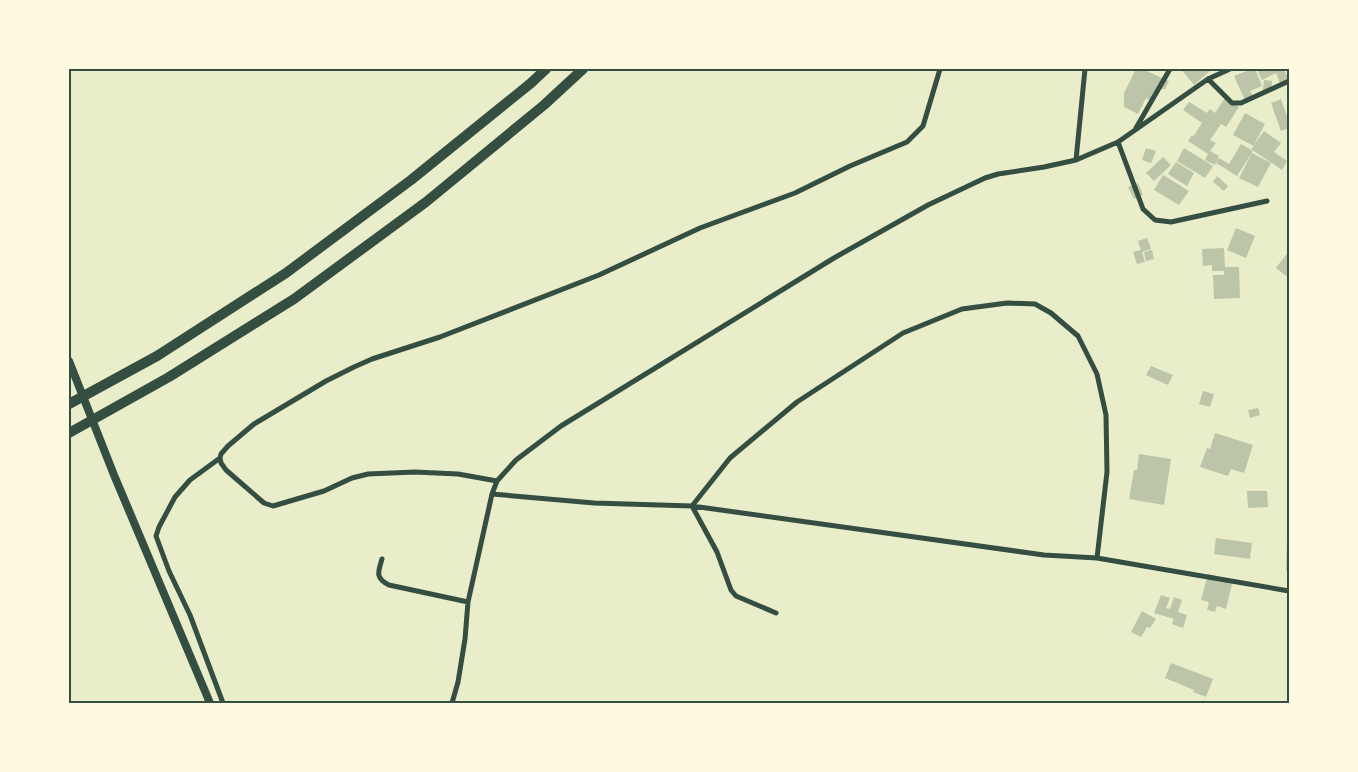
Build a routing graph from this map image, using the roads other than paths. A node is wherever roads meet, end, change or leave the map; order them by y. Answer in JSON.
{"nodes":[{"id":1,"x":546,"y":69,"type":"edge"},
{"id":2,"x":583,"y":69,"type":"edge"},
{"id":3,"x":940,"y":69,"type":"edge"},
{"id":4,"x":1085,"y":69,"type":"edge"},
{"id":5,"x":1170,"y":69,"type":"edge"},
{"id":6,"x":1230,"y":69,"type":"edge"},
{"id":7,"x":1208,"y":79,"type":"junction"},
{"id":8,"x":1289,"y":81,"type":"edge"},
{"id":9,"x":1135,"y":130,"type":"junction"},
{"id":10,"x":1118,"y":142,"type":"junction"},
{"id":11,"x":1076,"y":160,"type":"junction"},
{"id":12,"x":1267,"y":201,"type":"dead end"},
{"id":13,"x":69,"y":361,"type":"edge"},
{"id":14,"x":69,"y":404,"type":"edge"},
{"id":15,"x":69,"y":433,"type":"edge"},
{"id":16,"x":220,"y":458,"type":"junction"},
{"id":17,"x":497,"y":481,"type":"junction"},
{"id":18,"x":492,"y":494,"type":"junction"},
{"id":19,"x":692,"y":506,"type":"junction"},
{"id":20,"x":1097,"y":558,"type":"junction"},
{"id":21,"x":382,"y":559,"type":"dead end"},
{"id":22,"x":1289,"y":591,"type":"edge"},
{"id":23,"x":468,"y":602,"type":"junction"},
{"id":24,"x":776,"y":614,"type":"dead end"},
{"id":25,"x":210,"y":703,"type":"edge"},
{"id":26,"x":223,"y":703,"type":"edge"},
{"id":27,"x":452,"y":703,"type":"edge"}],
"edges":[{"from":1,"to":14,"type":"highway"},
{"from":2,"to":15,"type":"highway"},
{"from":3,"to":16,"type":"street"},
{"from":4,"to":11,"type":"street"},
{"from":5,"to":9,"type":"street"},
{"from":6,"to":7,"type":"street"},
{"from":7,"to":8,"type":"street"},
{"from":7,"to":9,"type":"street"},
{"from":9,"to":10,"type":"street"},
{"from":10,"to":11,"type":"street"},
{"from":10,"to":12,"type":"street"},
{"from":11,"to":17,"type":"street"},
{"from":13,"to":25,"type":"main road"},
{"from":16,"to":17,"type":"street"},
{"from":16,"to":26,"type":"street"},
{"from":17,"to":18,"type":"street"},
{"from":18,"to":19,"type":"street"},
{"from":18,"to":23,"type":"street"},
{"from":19,"to":20,"type":"street"},
{"from":19,"to":20,"type":"street"},
{"from":19,"to":24,"type":"street"},
{"from":20,"to":22,"type":"street"},
{"from":21,"to":23,"type":"street"},
{"from":23,"to":27,"type":"street"}]}
